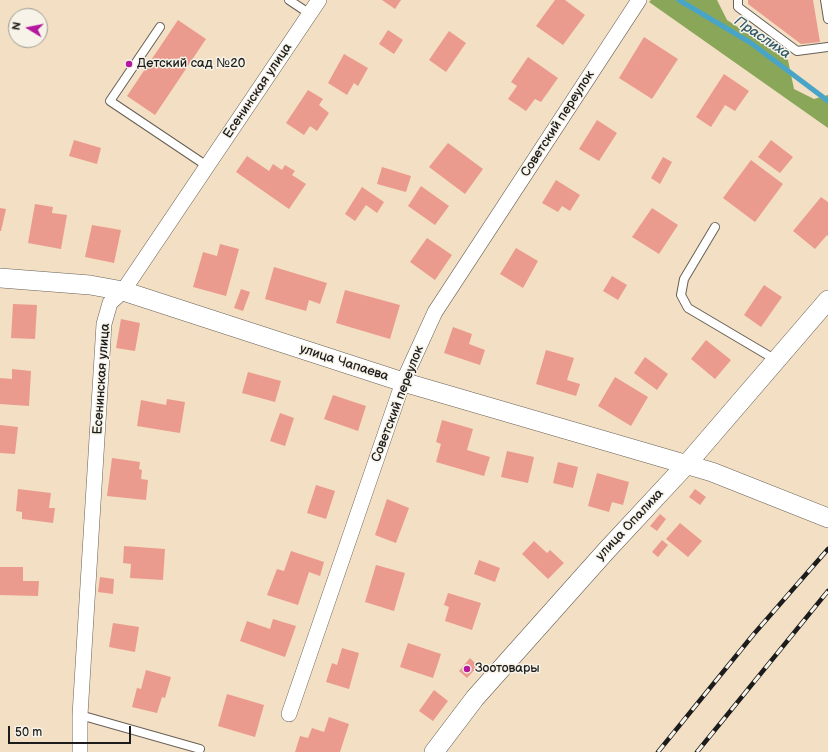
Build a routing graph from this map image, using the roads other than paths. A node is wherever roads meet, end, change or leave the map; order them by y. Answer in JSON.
{"nodes":[{"id":1,"x":289,"y":0,"type":"edge"},
{"id":2,"x":319,"y":0,"type":"edge"},
{"id":3,"x":639,"y":0,"type":"edge"},
{"id":4,"x":738,"y":0,"type":"edge"},
{"id":5,"x":825,"y":0,"type":"edge"},
{"id":6,"x":310,"y":14,"type":"junction"},
{"id":7,"x":828,"y":19,"type":"edge"},
{"id":8,"x":160,"y":27,"type":"dead end"},
{"id":9,"x":828,"y":47,"type":"edge"},
{"id":10,"x":207,"y":166,"type":"junction"},
{"id":11,"x":715,"y":227,"type":"dead end"},
{"id":12,"x":0,"y":278,"type":"edge"},
{"id":13,"x":123,"y":291,"type":"junction"},
{"id":14,"x":828,"y":300,"type":"edge"},
{"id":15,"x":776,"y":360,"type":"junction"},
{"id":16,"x":403,"y":382,"type":"junction"},
{"id":17,"x":686,"y":465,"type":"junction"},
{"id":18,"x":828,"y":518,"type":"edge"},
{"id":19,"x":289,"y":714,"type":"dead end"},
{"id":20,"x":80,"y":715,"type":"junction"},
{"id":21,"x":200,"y":749,"type":"dead end"},
{"id":22,"x":80,"y":752,"type":"edge"},
{"id":23,"x":434,"y":752,"type":"edge"}],
"edges":[{"from":1,"to":6,"type":"lane"},
{"from":2,"to":6,"type":"street","name":"Есенинская улица"},
{"from":3,"to":16,"type":"street","name":"Советский переулок"},
{"from":4,"to":9,"type":"lane"},
{"from":5,"to":7,"type":"lane"},
{"from":6,"to":10,"type":"street","name":"Есенинская улица"},
{"from":8,"to":10,"type":"lane"},
{"from":10,"to":13,"type":"street","name":"Есенинская улица"},
{"from":11,"to":15,"type":"lane"},
{"from":12,"to":13,"type":"street","name":"улица Чапаева"},
{"from":13,"to":16,"type":"street","name":"улица Чапаева"},
{"from":13,"to":20,"type":"street","name":"Есенинская улица"},
{"from":14,"to":15,"type":"street","name":"улица Опалиха"},
{"from":15,"to":17,"type":"street","name":"улица Опалиха"},
{"from":16,"to":17,"type":"street","name":"улица Чапаева"},
{"from":16,"to":19,"type":"street","name":"Советский переулок"},
{"from":17,"to":18,"type":"street","name":"улица Чапаева"},
{"from":17,"to":23,"type":"street","name":"улица Опалиха"},
{"from":20,"to":21,"type":"lane"},
{"from":20,"to":22,"type":"street","name":"Есенинская улица"}]}
